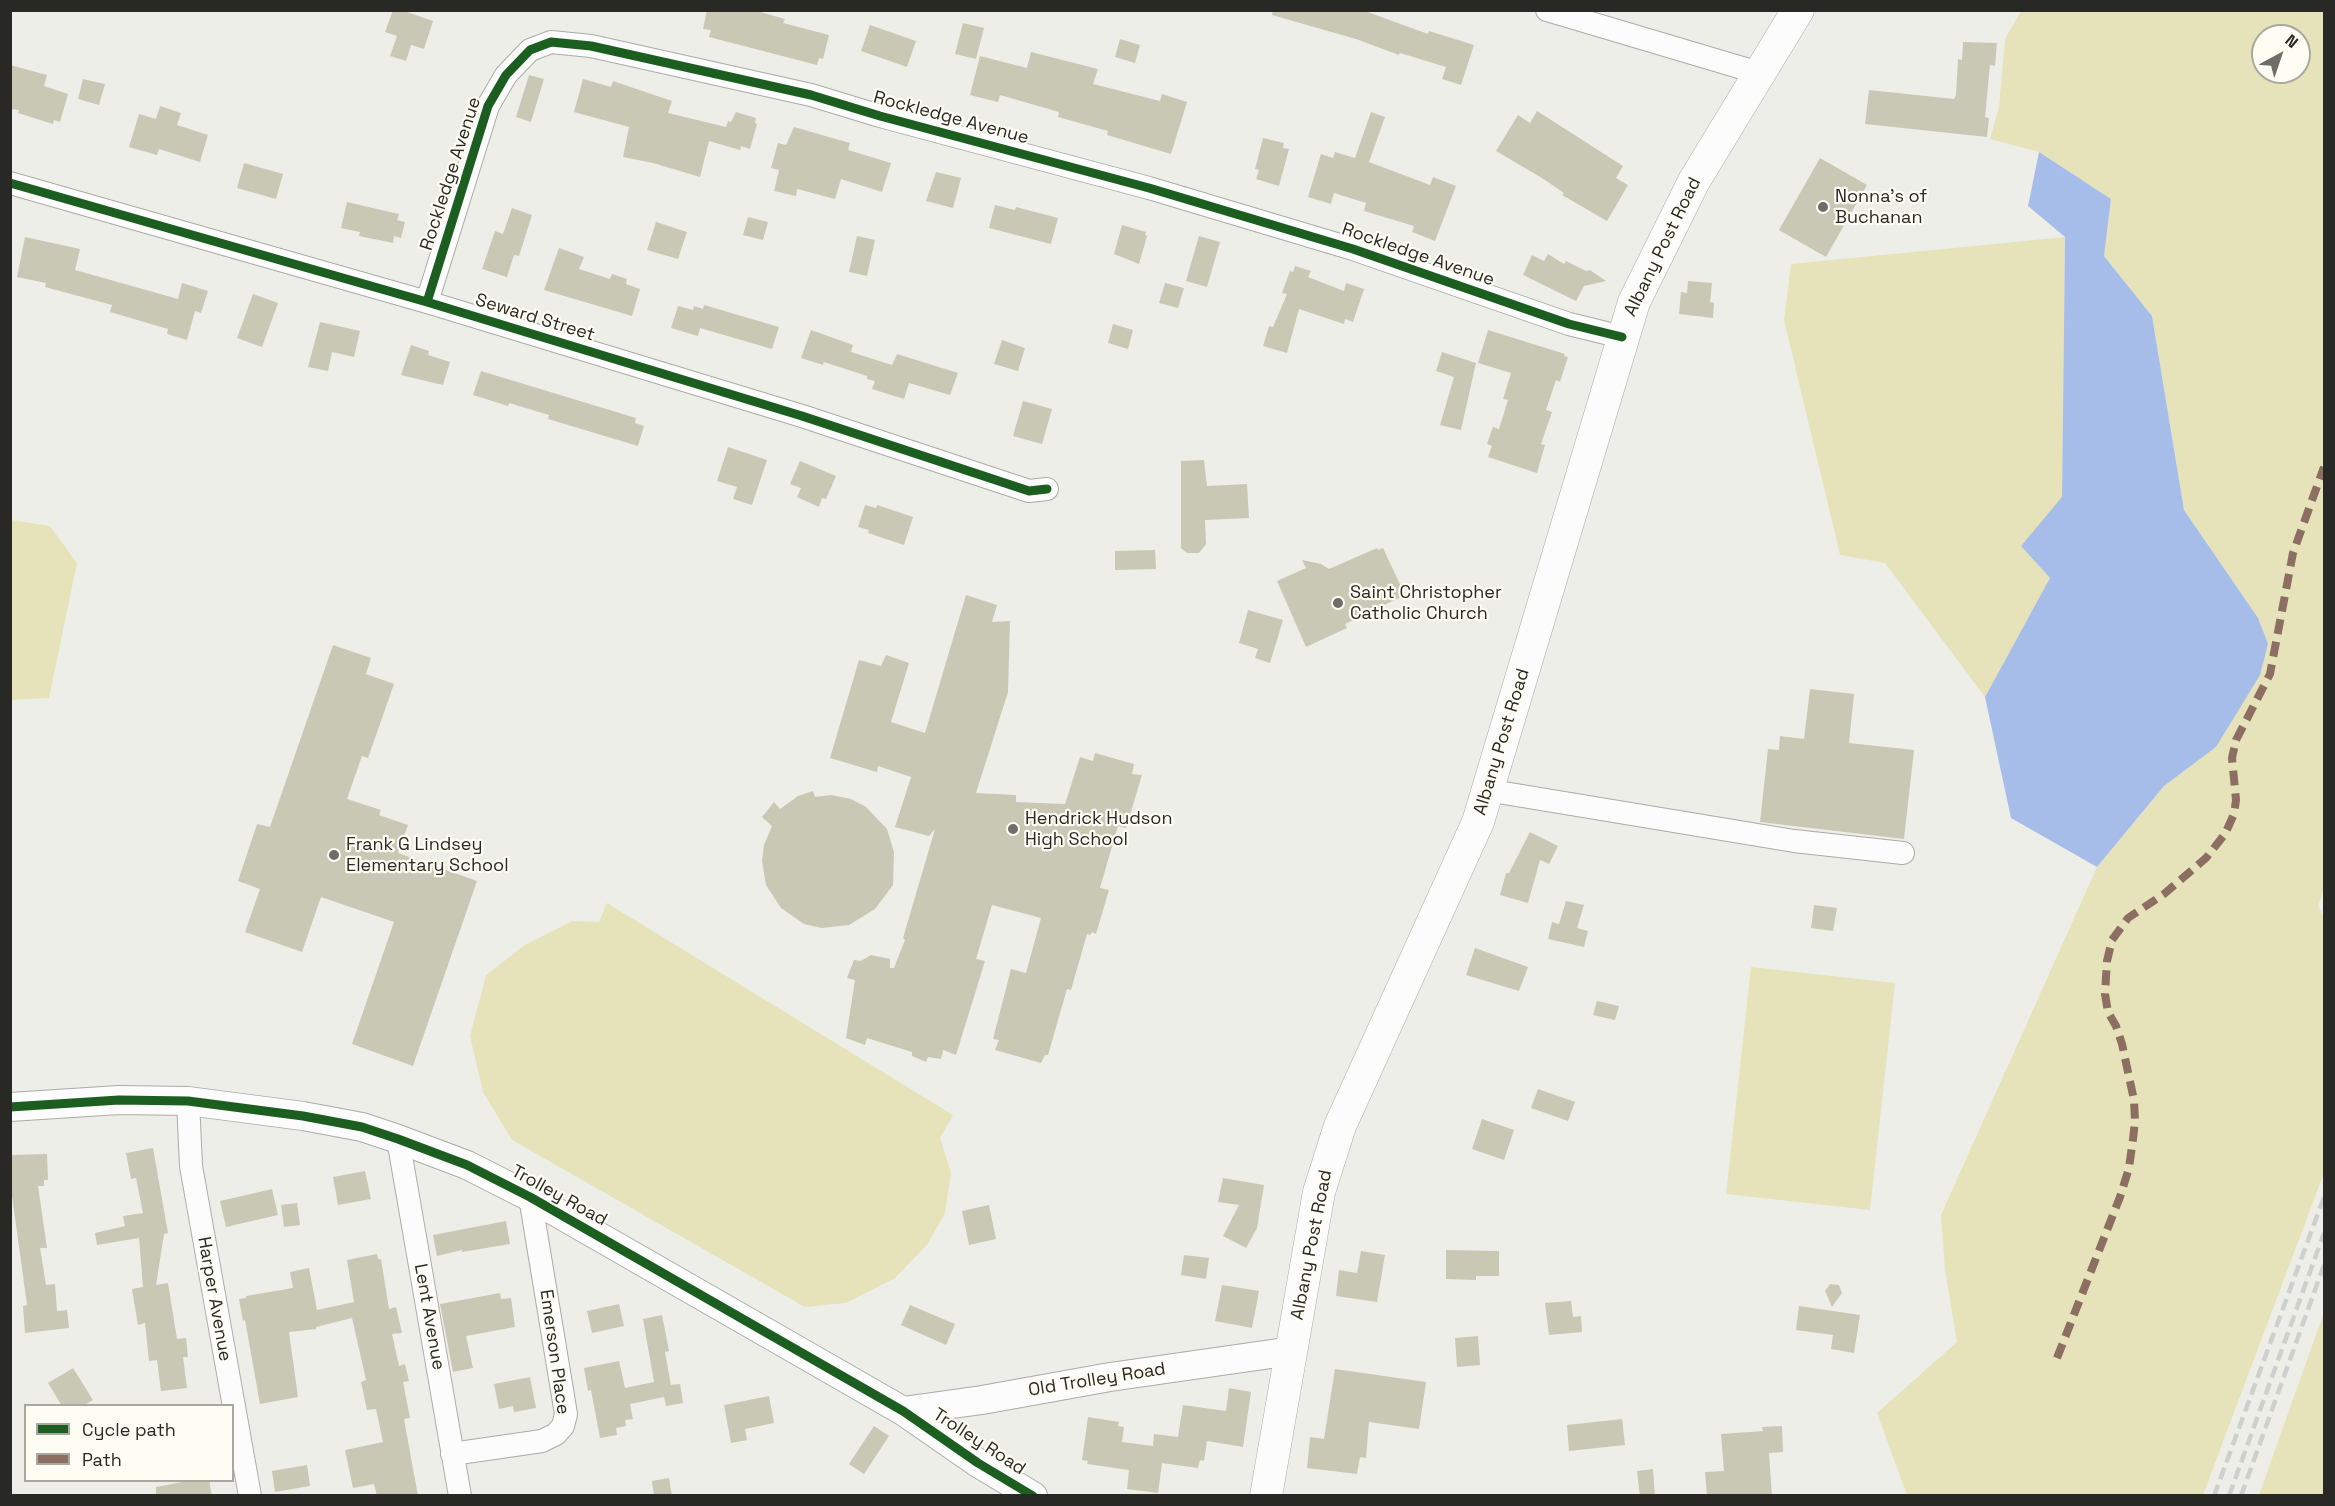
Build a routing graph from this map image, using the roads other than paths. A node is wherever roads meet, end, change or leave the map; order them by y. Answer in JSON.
{"nodes":[{"id":1,"x":1547,"y":10,"type":"edge"},
{"id":2,"x":1798,"y":10,"type":"edge"},
{"id":3,"x":1759,"y":73,"type":"junction"},
{"id":4,"x":10,"y":183,"type":"edge"},
{"id":5,"x":427,"y":302,"type":"junction"},
{"id":6,"x":1622,"y":337,"type":"junction"},
{"id":7,"x":1047,"y":489,"type":"dead end"},
{"id":8,"x":1486,"y":790,"type":"junction"},
{"id":9,"x":1903,"y":853,"type":"dead end"},
{"id":10,"x":188,"y":1101,"type":"junction"},
{"id":11,"x":10,"y":1107,"type":"edge"},
{"id":12,"x":398,"y":1139,"type":"junction"},
{"id":13,"x":530,"y":1197,"type":"junction"},
{"id":14,"x":1292,"y":1351,"type":"junction"},
{"id":15,"x":233,"y":1404,"type":"edge"},
{"id":16,"x":234,"y":1408,"type":"edge"},
{"id":17,"x":903,"y":1412,"type":"junction"},
{"id":18,"x":452,"y":1454,"type":"junction"},
{"id":19,"x":250,"y":1496,"type":"edge"},
{"id":20,"x":460,"y":1496,"type":"edge"},
{"id":21,"x":1033,"y":1496,"type":"edge"},
{"id":22,"x":1266,"y":1496,"type":"edge"}],
"edges":[{"from":1,"to":3,"type":"street"},
{"from":2,"to":3,"type":"main road","name":"Albany Post Road"},
{"from":3,"to":6,"type":"main road","name":"Albany Post Road"},
{"from":4,"to":5,"type":"street","name":"Seward Street"},
{"from":5,"to":6,"type":"street","name":"Rockledge Avenue"},
{"from":5,"to":7,"type":"street","name":"Seward Street"},
{"from":6,"to":8,"type":"main road","name":"Albany Post Road"},
{"from":8,"to":9,"type":"street"},
{"from":8,"to":14,"type":"main road","name":"Albany Post Road"},
{"from":10,"to":11,"type":"street","name":"Trolley Road"},
{"from":10,"to":12,"type":"street","name":"Trolley Road"},
{"from":10,"to":15,"type":"street","name":"Harper Avenue"},
{"from":12,"to":13,"type":"street","name":"Trolley Road"},
{"from":12,"to":18,"type":"street","name":"Lent Avenue"},
{"from":13,"to":17,"type":"street","name":"Trolley Road"},
{"from":13,"to":18,"type":"street","name":"Emerson Place"},
{"from":14,"to":17,"type":"street","name":"Old Trolley Road"},
{"from":14,"to":22,"type":"main road","name":"Albany Post Road"},
{"from":16,"to":19,"type":"street","name":"Harper Avenue"},
{"from":17,"to":21,"type":"street","name":"Trolley Road"},
{"from":18,"to":20,"type":"street","name":"Lent Avenue"}]}
